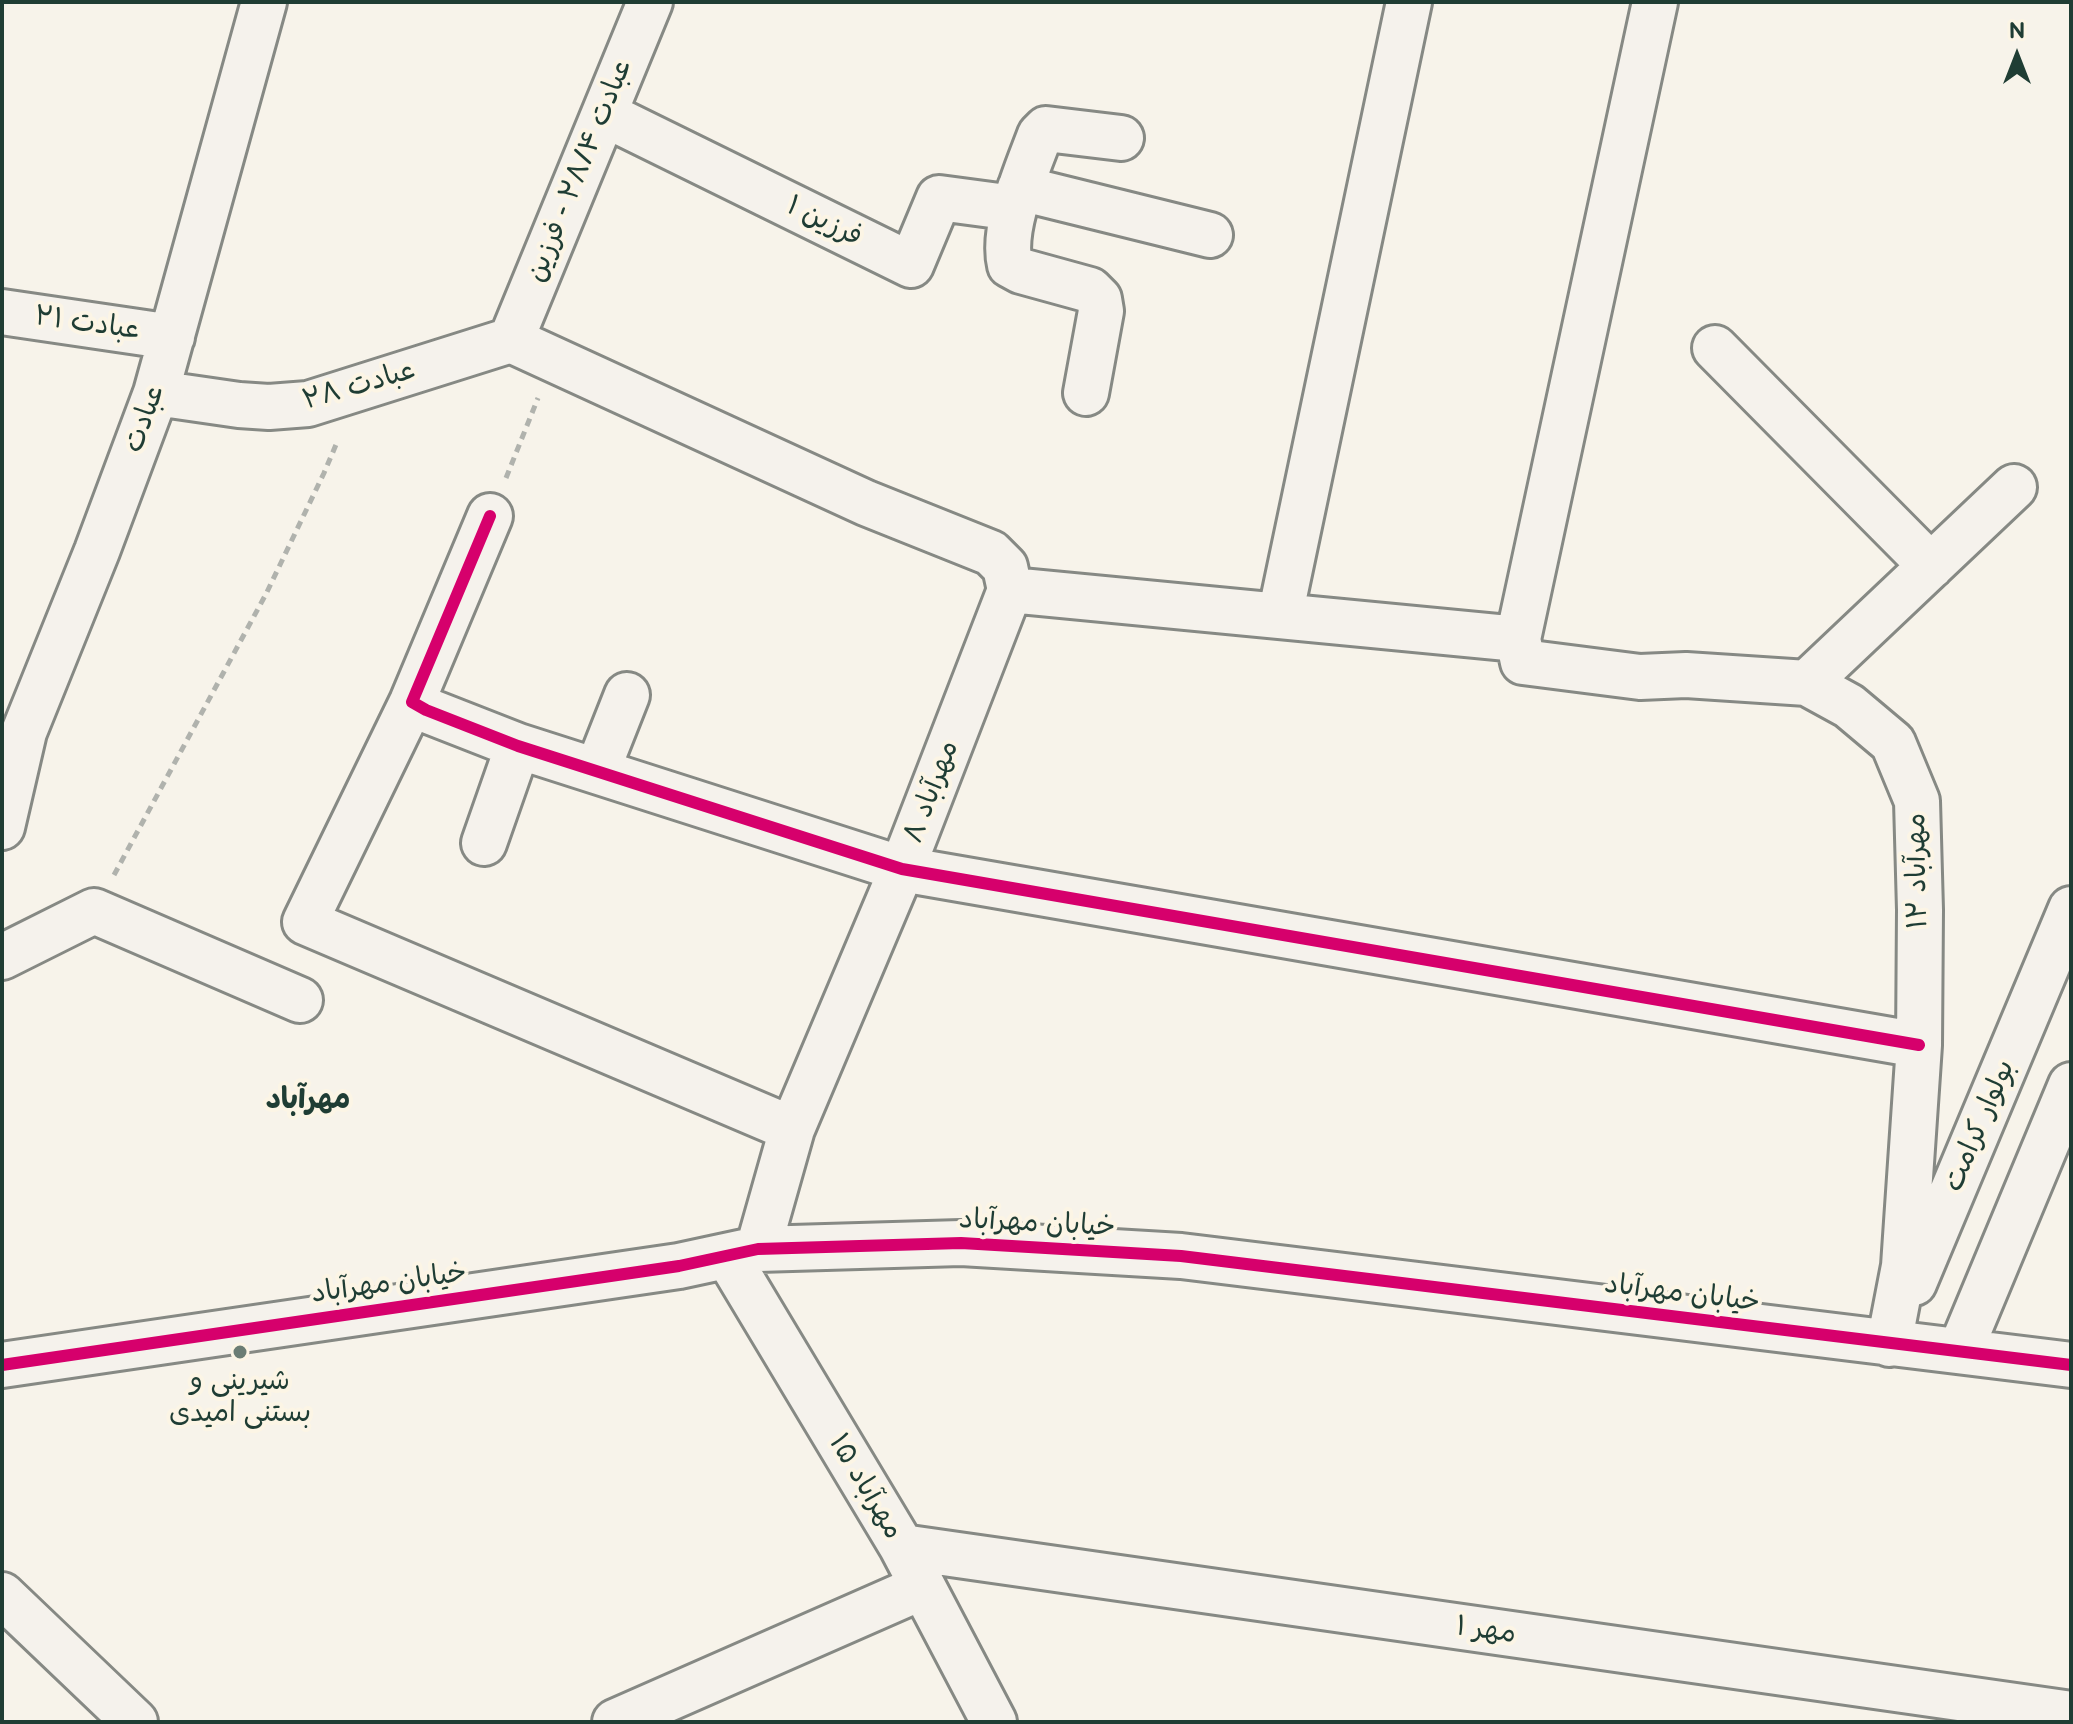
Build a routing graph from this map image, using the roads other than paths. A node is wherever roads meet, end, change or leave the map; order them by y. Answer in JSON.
{"nodes":[{"id":1,"x":264,"y":2,"type":"edge"},
{"id":2,"x":650,"y":2,"type":"edge"},
{"id":3,"x":1409,"y":2,"type":"edge"},
{"id":4,"x":1655,"y":2,"type":"edge"},
{"id":5,"x":604,"y":114,"type":"junction"},
{"id":6,"x":1121,"y":138,"type":"dead end"},
{"id":7,"x":1017,"y":198,"type":"junction"},
{"id":8,"x":1210,"y":235,"type":"dead end"},
{"id":9,"x":2,"y":312,"type":"edge"},
{"id":10,"x":172,"y":337,"type":"junction"},
{"id":11,"x":511,"y":340,"type":"junction"},
{"id":12,"x":1715,"y":348,"type":"dead end"},
{"id":13,"x":156,"y":393,"type":"junction"},
{"id":14,"x":1086,"y":393,"type":"dead end"},
{"id":15,"x":2014,"y":487,"type":"dead end"},
{"id":16,"x":490,"y":516,"type":"road end"},
{"id":17,"x":1931,"y":566,"type":"junction"},
{"id":18,"x":1010,"y":590,"type":"junction"},
{"id":19,"x":1280,"y":616,"type":"junction"},
{"id":20,"x":1521,"y":650,"type":"junction"},
{"id":21,"x":1807,"y":683,"type":"junction"},
{"id":22,"x":627,"y":695,"type":"dead end"},
{"id":23,"x":412,"y":702,"type":"junction"},
{"id":24,"x":518,"y":746,"type":"junction"},
{"id":25,"x":597,"y":771,"type":"junction"},
{"id":26,"x":5,"y":799,"type":"edge"},
{"id":27,"x":484,"y":843,"type":"dead end"},
{"id":28,"x":902,"y":869,"type":"junction"},
{"id":29,"x":2071,"y":909,"type":"edge"},
{"id":30,"x":2,"y":957,"type":"edge"},
{"id":31,"x":300,"y":1000,"type":"dead end"},
{"id":32,"x":1919,"y":1045,"type":"junction"},
{"id":33,"x":2071,"y":1085,"type":"edge"},
{"id":34,"x":792,"y":1129,"type":"junction"},
{"id":35,"x":743,"y":1253,"type":"junction"},
{"id":36,"x":1889,"y":1344,"type":"junction"},
{"id":37,"x":1960,"y":1351,"type":"junction"},
{"id":38,"x":2,"y":1365,"type":"edge"},
{"id":39,"x":2071,"y":1365,"type":"edge"},
{"id":40,"x":902,"y":1547,"type":"junction"},
{"id":41,"x":922,"y":1587,"type":"junction"},
{"id":42,"x":2,"y":1595,"type":"edge"},
{"id":43,"x":19,"y":1634,"type":"edge"},
{"id":44,"x":2071,"y":1714,"type":"edge"},
{"id":45,"x":135,"y":1722,"type":"edge"},
{"id":46,"x":615,"y":1722,"type":"edge"},
{"id":47,"x":994,"y":1722,"type":"edge"}],
"edges":[{"from":1,"to":10,"type":"street","name":"عبادت"},
{"from":2,"to":5,"type":"street","name":"عبادت ۲۸/۴ - فرزین"},
{"from":3,"to":19,"type":"street"},
{"from":4,"to":20,"type":"street"},
{"from":5,"to":7,"type":"street","name":"فرزین ۱"},
{"from":5,"to":11,"type":"street","name":"عبادت ۲۸/۴ - فرزین"},
{"from":6,"to":7,"type":"street"},
{"from":7,"to":8,"type":"street"},
{"from":7,"to":14,"type":"street"},
{"from":9,"to":10,"type":"street","name":"عبادت ۲۱"},
{"from":10,"to":13,"type":"street","name":"عبادت"},
{"from":11,"to":13,"type":"street","name":"عبادت ۲۸"},
{"from":11,"to":18,"type":"street"},
{"from":12,"to":17,"type":"street"},
{"from":13,"to":26,"type":"street","name":"عبادت"},
{"from":15,"to":17,"type":"street"},
{"from":16,"to":23,"type":"street"},
{"from":17,"to":21,"type":"street"},
{"from":18,"to":19,"type":"street","name":"مهرآباد ۱۲"},
{"from":18,"to":28,"type":"street","name":"مهرآباد ۸"},
{"from":19,"to":20,"type":"street","name":"مهرآباد ۱۲"},
{"from":20,"to":21,"type":"street","name":"مهرآباد ۱۲"},
{"from":21,"to":32,"type":"street","name":"مهرآباد ۱۲"},
{"from":22,"to":25,"type":"street"},
{"from":23,"to":24,"type":"street"},
{"from":23,"to":34,"type":"street"},
{"from":24,"to":25,"type":"street"},
{"from":24,"to":27,"type":"street"},
{"from":25,"to":28,"type":"street"},
{"from":28,"to":32,"type":"street"},
{"from":28,"to":34,"type":"street","name":"مهرآباد ۸"},
{"from":29,"to":36,"type":"street","name":"بولوار کرامت"},
{"from":30,"to":31,"type":"street"},
{"from":32,"to":36,"type":"street","name":"مهرآباد ۱۲"},
{"from":33,"to":37,"type":"street"},
{"from":34,"to":35,"type":"street","name":"مهرآباد ۸"},
{"from":35,"to":36,"type":"street","name":"خیابان مهرآباد"},
{"from":35,"to":38,"type":"street","name":"خیابان مهرآباد"},
{"from":35,"to":40,"type":"street","name":"مهرآباد ۱۵"},
{"from":36,"to":37,"type":"street","name":"خیابان مهرآباد"},
{"from":37,"to":39,"type":"street","name":"خیابان مهرآباد"},
{"from":40,"to":41,"type":"street","name":"مهرآباد ۱۵"},
{"from":40,"to":44,"type":"street","name":"مهر ۱"},
{"from":41,"to":46,"type":"street"},
{"from":41,"to":47,"type":"street","name":"مهرآباد ۱۵"},
{"from":42,"to":43,"type":"street"},
{"from":43,"to":45,"type":"street"}]}
